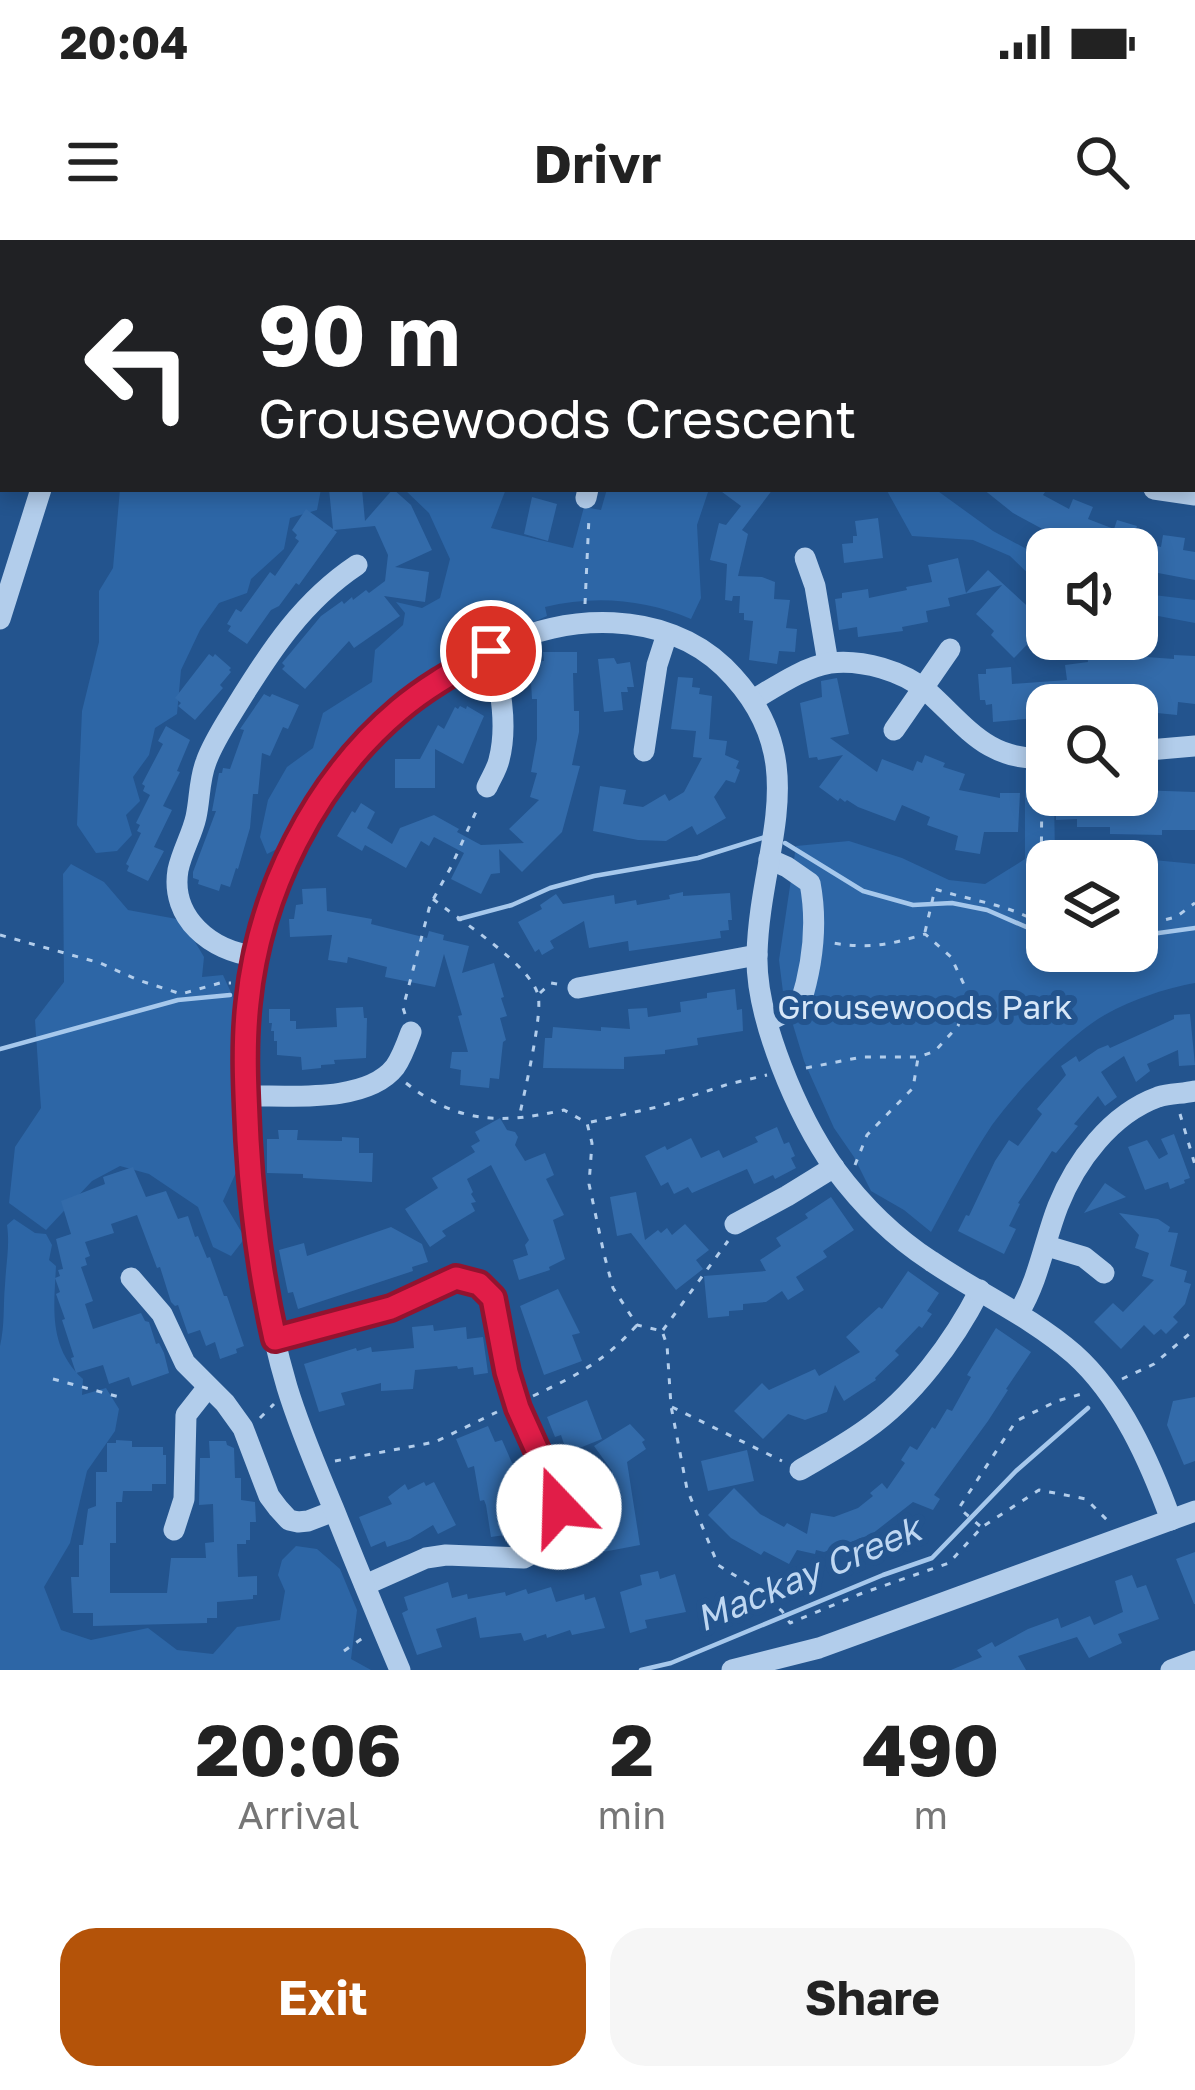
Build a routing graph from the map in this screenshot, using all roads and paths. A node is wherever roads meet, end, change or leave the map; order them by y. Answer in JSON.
{"nodes":[{"id":1,"x":40,"y":492,"type":"edge"},
{"id":2,"x":587,"y":494,"type":"edge"},
{"id":3,"x":806,"y":558,"type":"dead end"},
{"id":4,"x":357,"y":565,"type":"dead end"},
{"id":5,"x":0,"y":619,"type":"edge"},
{"id":6,"x":585,"y":623,"type":"junction"},
{"id":7,"x":667,"y":634,"type":"junction"},
{"id":8,"x":950,"y":649,"type":"dead end"},
{"id":9,"x":491,"y":651,"type":"junction"},
{"id":10,"x":828,"y":663,"type":"junction"},
{"id":11,"x":924,"y":688,"type":"junction"},
{"id":12,"x":753,"y":700,"type":"junction"},
{"id":13,"x":894,"y":730,"type":"dead end"},
{"id":14,"x":1195,"y":746,"type":"edge"},
{"id":15,"x":1158,"y":749,"type":"edge"},
{"id":16,"x":644,"y":751,"type":"dead end"},
{"id":17,"x":1026,"y":757,"type":"edge"},
{"id":18,"x":487,"y":787,"type":"joint"},
{"id":19,"x":769,"y":860,"type":"junction"},
{"id":20,"x":433,"y":899,"type":"junction"},
{"id":21,"x":1195,"y":903,"type":"edge"},
{"id":22,"x":1026,"y":914,"type":"edge"},
{"id":23,"x":1158,"y":922,"type":"edge"},
{"id":24,"x":925,"y":934,"type":"junction"},
{"id":25,"x":0,"y":935,"type":"edge"},
{"id":26,"x":814,"y":940,"type":"junction"},
{"id":27,"x":255,"y":956,"type":"junction"},
{"id":28,"x":757,"y":956,"type":"junction"},
{"id":29,"x":251,"y":983,"type":"junction"},
{"id":30,"x":578,"y":988,"type":"joint"},
{"id":31,"x":538,"y":994,"type":"junction"},
{"id":32,"x":768,"y":1021,"type":"junction"},
{"id":33,"x":411,"y":1032,"type":"joint"},
{"id":34,"x":919,"y":1057,"type":"junction"},
{"id":35,"x":391,"y":1071,"type":"junction"},
{"id":36,"x":785,"y":1072,"type":"junction"},
{"id":37,"x":1186,"y":1095,"type":"edge"},
{"id":38,"x":245,"y":1096,"type":"junction"},
{"id":39,"x":519,"y":1120,"type":"junction"},
{"id":40,"x":587,"y":1123,"type":"junction"},
{"id":41,"x":1195,"y":1165,"type":"edge"},
{"id":42,"x":840,"y":1175,"type":"junction"},
{"id":43,"x":735,"y":1224,"type":"joint"},
{"id":44,"x":1046,"y":1246,"type":"junction"},
{"id":45,"x":1104,"y":1273,"type":"dead end"},
{"id":46,"x":131,"y":1278,"type":"dead end"},
{"id":47,"x":980,"y":1290,"type":"junction"},
{"id":48,"x":1019,"y":1312,"type":"junction"},
{"id":49,"x":638,"y":1325,"type":"junction"},
{"id":50,"x":1195,"y":1329,"type":"edge"},
{"id":51,"x":662,"y":1331,"type":"junction"},
{"id":52,"x":275,"y":1339,"type":"junction"},
{"id":53,"x":53,"y":1379,"type":"dead end"},
{"id":54,"x":208,"y":1387,"type":"junction"},
{"id":55,"x":1104,"y":1388,"type":"junction"},
{"id":56,"x":288,"y":1390,"type":"junction"},
{"id":57,"x":123,"y":1398,"type":"dead end"},
{"id":58,"x":517,"y":1404,"type":"junction"},
{"id":59,"x":673,"y":1409,"type":"junction"},
{"id":60,"x":245,"y":1433,"type":"junction"},
{"id":61,"x":315,"y":1464,"type":"junction"},
{"id":62,"x":800,"y":1470,"type":"joint"},
{"id":63,"x":334,"y":1510,"type":"junction"},
{"id":64,"x":1195,"y":1511,"type":"edge"},
{"id":65,"x":1171,"y":1520,"type":"junction"},
{"id":66,"x":982,"y":1527,"type":"junction"},
{"id":67,"x":174,"y":1530,"type":"dead end"},
{"id":68,"x":1124,"y":1537,"type":"junction"},
{"id":69,"x":364,"y":1585,"type":"junction"},
{"id":70,"x":381,"y":1625,"type":"junction"},
{"id":71,"x":344,"y":1651,"type":"dead end"},
{"id":72,"x":1195,"y":1661,"type":"edge"},
{"id":73,"x":400,"y":1670,"type":"edge"},
{"id":74,"x":732,"y":1670,"type":"edge"},
{"id":75,"x":1172,"y":1670,"type":"edge"}],
"edges":[{"from":1,"to":5,"type":"street"},
{"from":2,"to":6,"type":"path"},
{"from":3,"to":10,"type":"street"},
{"from":4,"to":27,"type":"street"},
{"from":6,"to":7,"type":"street"},
{"from":6,"to":9,"type":"street"},
{"from":7,"to":12,"type":"street"},
{"from":7,"to":16,"type":"street"},
{"from":8,"to":11,"type":"street"},
{"from":9,"to":18,"type":"street"},
{"from":9,"to":27,"type":"street"},
{"from":10,"to":11,"type":"street"},
{"from":10,"to":12,"type":"street"},
{"from":11,"to":13,"type":"street"},
{"from":11,"to":17,"type":"street"},
{"from":12,"to":19,"type":"street"},
{"from":14,"to":15,"type":"street"},
{"from":18,"to":20,"type":"path"},
{"from":19,"to":26,"type":"street"},
{"from":19,"to":28,"type":"street"},
{"from":20,"to":31,"type":"path"},
{"from":20,"to":33,"type":"path"},
{"from":21,"to":23,"type":"path"},
{"from":22,"to":24,"type":"path"},
{"from":24,"to":26,"type":"path"},
{"from":24,"to":34,"type":"path"},
{"from":25,"to":29,"type":"path"},
{"from":26,"to":32,"type":"street"},
{"from":27,"to":29,"type":"street"},
{"from":28,"to":30,"type":"street"},
{"from":28,"to":32,"type":"street"},
{"from":29,"to":38,"type":"street"},
{"from":30,"to":31,"type":"path"},
{"from":31,"to":39,"type":"path"},
{"from":32,"to":36,"type":"street"},
{"from":33,"to":35,"type":"street"},
{"from":34,"to":36,"type":"path"},
{"from":34,"to":42,"type":"path"},
{"from":35,"to":38,"type":"street"},
{"from":35,"to":39,"type":"path"},
{"from":36,"to":40,"type":"path"},
{"from":36,"to":42,"type":"street"},
{"from":37,"to":41,"type":"path"},
{"from":37,"to":44,"type":"street"},
{"from":38,"to":52,"type":"street"},
{"from":39,"to":40,"type":"path"},
{"from":40,"to":49,"type":"path"},
{"from":42,"to":43,"type":"street"},
{"from":42,"to":47,"type":"street"},
{"from":43,"to":51,"type":"path"},
{"from":44,"to":45,"type":"street"},
{"from":44,"to":48,"type":"street"},
{"from":46,"to":54,"type":"street"},
{"from":47,"to":48,"type":"street"},
{"from":47,"to":62,"type":"street"},
{"from":48,"to":55,"type":"street"},
{"from":49,"to":51,"type":"path"},
{"from":49,"to":58,"type":"path"},
{"from":50,"to":55,"type":"path"},
{"from":51,"to":59,"type":"path"},
{"from":52,"to":56,"type":"street"},
{"from":52,"to":58,"type":"street"},
{"from":53,"to":57,"type":"path"},
{"from":54,"to":60,"type":"street"},
{"from":54,"to":67,"type":"street"},
{"from":55,"to":65,"type":"street"},
{"from":55,"to":66,"type":"path"},
{"from":56,"to":60,"type":"path"},
{"from":56,"to":61,"type":"street"},
{"from":58,"to":61,"type":"path"},
{"from":58,"to":69,"type":"street"},
{"from":59,"to":62,"type":"path"},
{"from":59,"to":66,"type":"path"},
{"from":60,"to":63,"type":"street"},
{"from":61,"to":63,"type":"street"},
{"from":63,"to":69,"type":"street"},
{"from":64,"to":65,"type":"street"},
{"from":65,"to":68,"type":"street"},
{"from":66,"to":68,"type":"path"},
{"from":68,"to":74,"type":"street"},
{"from":69,"to":70,"type":"street"},
{"from":70,"to":71,"type":"path"},
{"from":70,"to":73,"type":"street"},
{"from":72,"to":75,"type":"street"}]}
